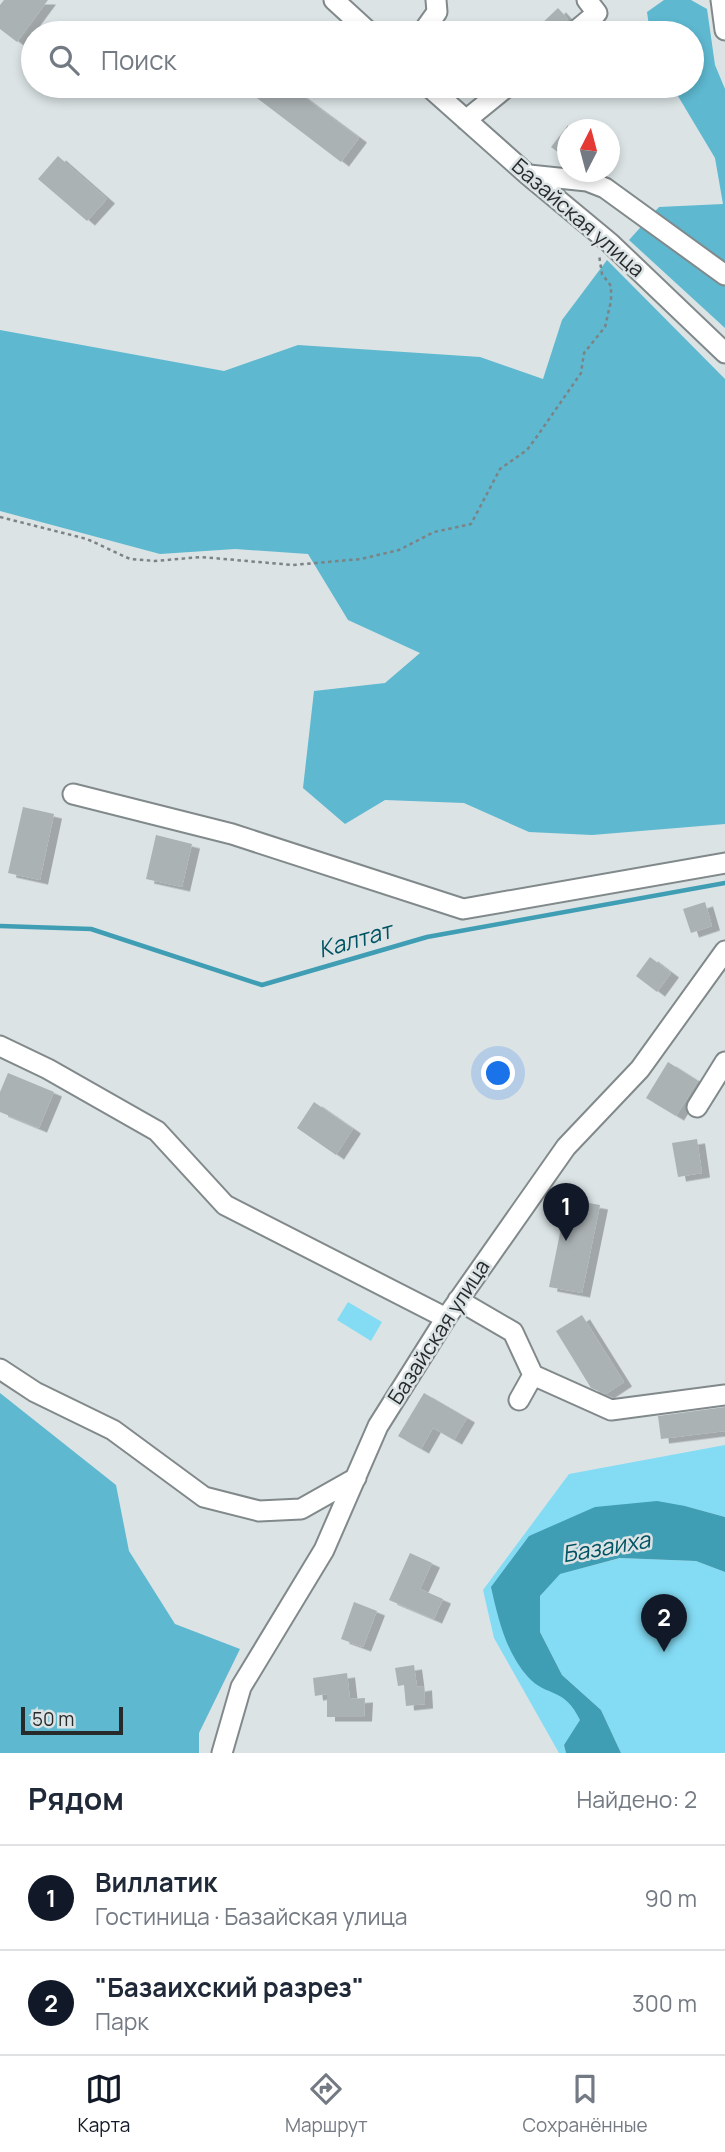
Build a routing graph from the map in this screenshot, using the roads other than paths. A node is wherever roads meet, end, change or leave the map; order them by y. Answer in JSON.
{"nodes":[{"id":1,"x":334,"y":0,"type":"edge"},
{"id":2,"x":436,"y":0,"type":"edge"},
{"id":3,"x":587,"y":0,"type":"edge"},
{"id":4,"x":721,"y":0,"type":"edge"},
{"id":5,"x":357,"y":21,"type":"edge"},
{"id":6,"x":431,"y":21,"type":"edge"},
{"id":7,"x":587,"y":21,"type":"edge"},
{"id":8,"x":725,"y":30,"type":"edge"},
{"id":9,"x":441,"y":98,"type":"edge"},
{"id":10,"x":493,"y":98,"type":"edge"},
{"id":11,"x":466,"y":120,"type":"junction"},
{"id":12,"x":528,"y":175,"type":"junction"},
{"id":13,"x":725,"y":275,"type":"edge"},
{"id":14,"x":725,"y":353,"type":"edge"},
{"id":15,"x":74,"y":794,"type":"dead end"},
{"id":16,"x":725,"y":863,"type":"edge"},
{"id":17,"x":725,"y":951,"type":"edge"},
{"id":18,"x":0,"y":1046,"type":"edge"},
{"id":19,"x":725,"y":1062,"type":"edge"},
{"id":20,"x":697,"y":1107,"type":"dead end"},
{"id":21,"x":458,"y":1300,"type":"junction"},
{"id":22,"x":446,"y":1318,"type":"junction"},
{"id":23,"x":0,"y":1369,"type":"edge"},
{"id":24,"x":533,"y":1375,"type":"junction"},
{"id":25,"x":725,"y":1395,"type":"edge"},
{"id":26,"x":519,"y":1400,"type":"dead end"},
{"id":27,"x":356,"y":1478,"type":"junction"},
{"id":28,"x":222,"y":1753,"type":"edge"}],
"edges":[{"from":1,"to":5,"type":"street"},
{"from":2,"to":6,"type":"street"},
{"from":3,"to":7,"type":"street"},
{"from":4,"to":8,"type":"street"},
{"from":9,"to":11,"type":"street","name":"Базайская улица"},
{"from":10,"to":11,"type":"street"},
{"from":11,"to":12,"type":"street","name":"Базайская улица"},
{"from":12,"to":13,"type":"street"},
{"from":12,"to":14,"type":"street","name":"Базайская улица"},
{"from":15,"to":16,"type":"street"},
{"from":17,"to":21,"type":"street","name":"Базайская улица"},
{"from":18,"to":22,"type":"street"},
{"from":19,"to":20,"type":"street"},
{"from":21,"to":22,"type":"street","name":"Базайская улица"},
{"from":21,"to":24,"type":"street"},
{"from":22,"to":27,"type":"street","name":"Базайская улица"},
{"from":23,"to":27,"type":"street"},
{"from":24,"to":25,"type":"street"},
{"from":24,"to":26,"type":"street"},
{"from":27,"to":28,"type":"street","name":"Базайская улица"}]}
